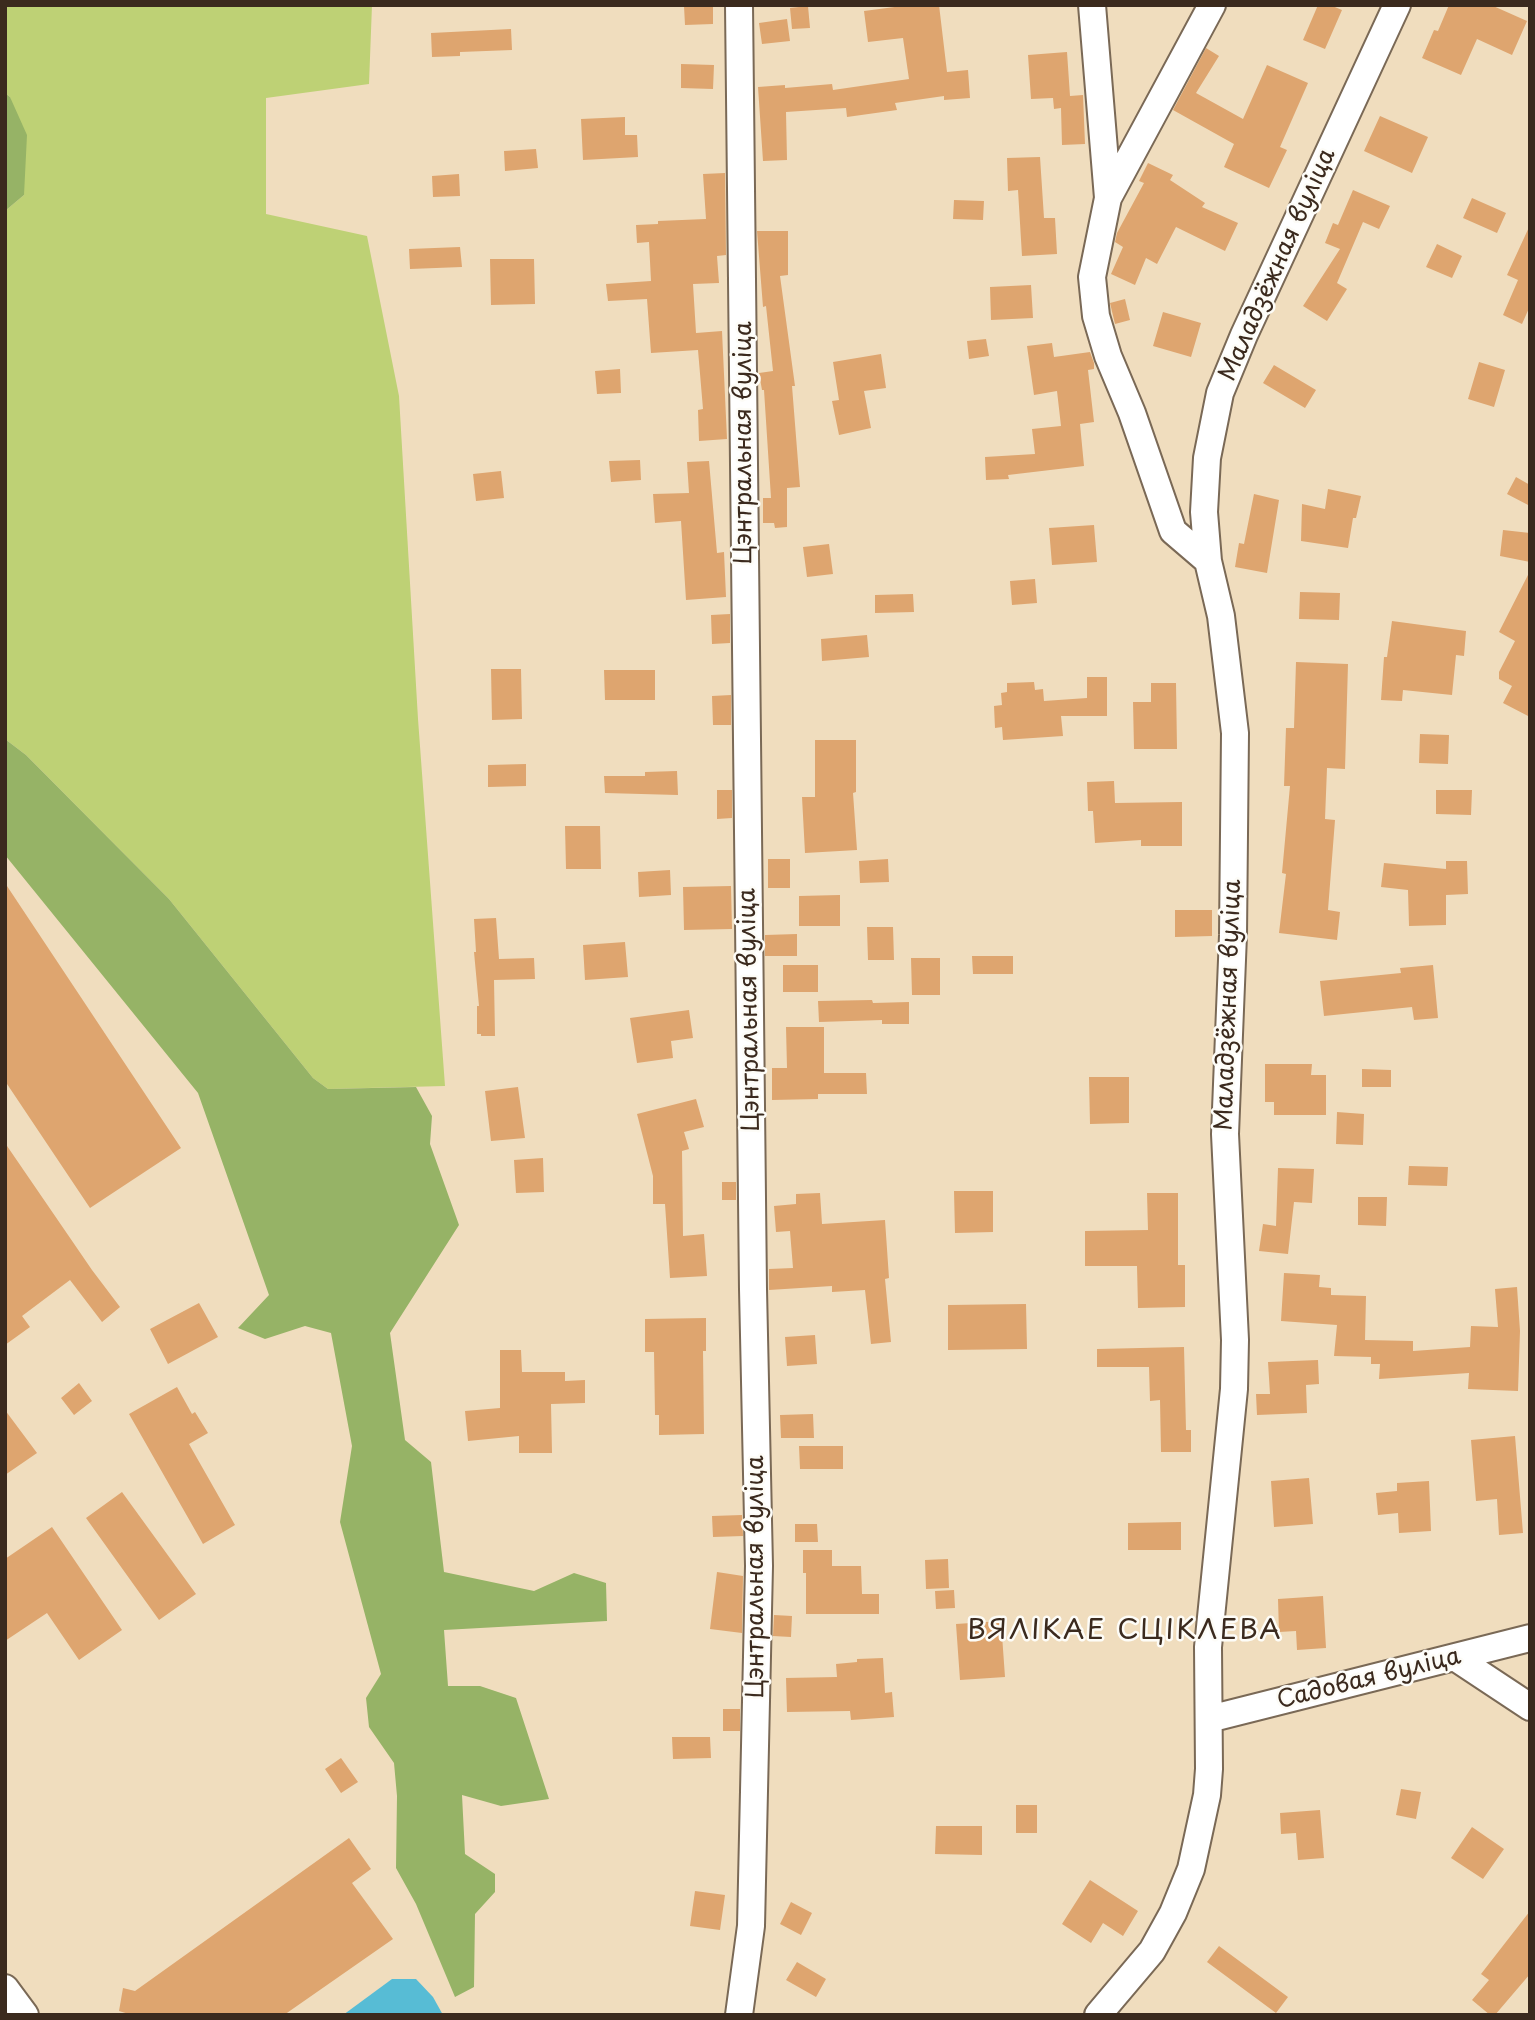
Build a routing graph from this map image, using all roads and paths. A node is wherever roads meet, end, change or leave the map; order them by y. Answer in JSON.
{"nodes":[{"id":1,"x":739,"y":5,"type":"edge"},
{"id":2,"x":1092,"y":5,"type":"edge"},
{"id":3,"x":1212,"y":5,"type":"edge"},
{"id":4,"x":1397,"y":5,"type":"edge"},
{"id":5,"x":1108,"y":198,"type":"junction"},
{"id":6,"x":1208,"y":561,"type":"junction"},
{"id":7,"x":1530,"y":1638,"type":"edge"},
{"id":8,"x":1456,"y":1658,"type":"junction"},
{"id":9,"x":1530,"y":1707,"type":"edge"},
{"id":10,"x":1209,"y":1719,"type":"junction"},
{"id":11,"x":5,"y":1988,"type":"edge"},
{"id":12,"x":25,"y":2015,"type":"edge"},
{"id":13,"x":739,"y":2015,"type":"edge"},
{"id":14,"x":1098,"y":2015,"type":"edge"}],
"edges":[{"from":1,"to":13,"type":"street","name":"Цэнтральная вуліца"},
{"from":2,"to":5,"type":"street"},
{"from":3,"to":5,"type":"street"},
{"from":4,"to":6,"type":"street","name":"Маладзёжная вуліца"},
{"from":5,"to":6,"type":"street"},
{"from":6,"to":10,"type":"street","name":"Маладзёжная вуліца"},
{"from":7,"to":8,"type":"street","name":"Садовая вуліца"},
{"from":8,"to":9,"type":"street"},
{"from":8,"to":10,"type":"street","name":"Садовая вуліца"},
{"from":10,"to":14,"type":"street","name":"Маладзёжная вуліца"},
{"from":11,"to":12,"type":"street"}]}
